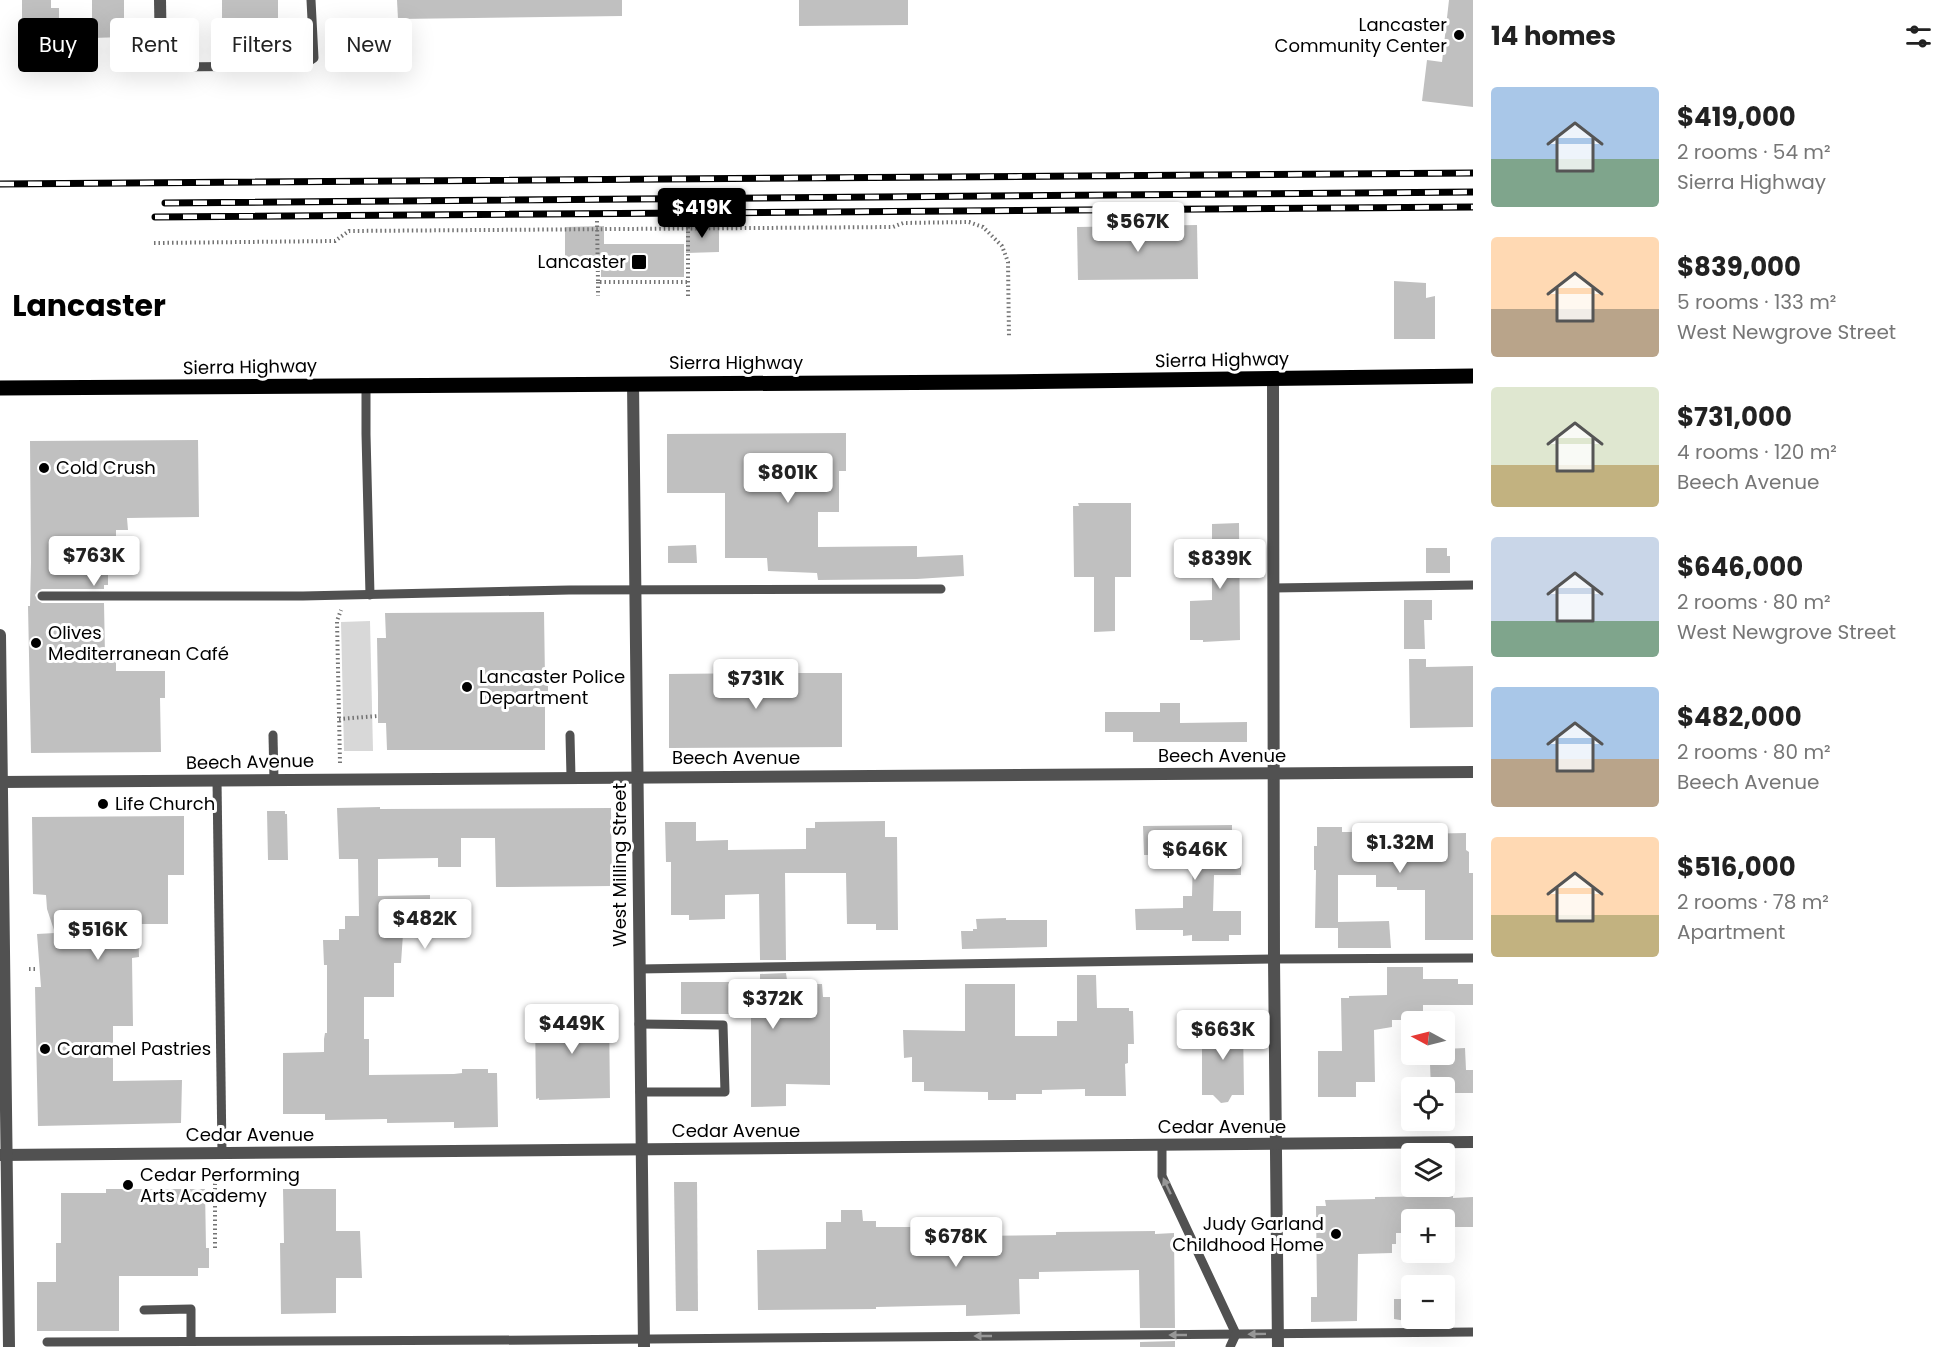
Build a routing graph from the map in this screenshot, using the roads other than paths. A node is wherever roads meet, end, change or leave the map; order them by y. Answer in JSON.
{"nodes":[{"id":1,"x":160,"y":0,"type":"edge"},
{"id":2,"x":311,"y":0,"type":"edge"},
{"id":3,"x":160,"y":18,"type":"edge"},
{"id":4,"x":199,"y":67,"type":"edge"},
{"id":5,"x":1473,"y":376,"type":"edge"},
{"id":6,"x":1274,"y":379,"type":"junction"},
{"id":7,"x":633,"y":383,"type":"junction"},
{"id":8,"x":366,"y":385,"type":"junction"},
{"id":9,"x":0,"y":388,"type":"edge"},
{"id":10,"x":1473,"y":585,"type":"edge"},
{"id":11,"x":1273,"y":588,"type":"junction"},
{"id":12,"x":941,"y":589,"type":"dead end"},
{"id":13,"x":635,"y":590,"type":"junction"},
{"id":14,"x":370,"y":595,"type":"junction"},
{"id":15,"x":42,"y":596,"type":"dead end"},
{"id":16,"x":0,"y":635,"type":"edge"},
{"id":17,"x":273,"y":735,"type":"dead end"},
{"id":18,"x":570,"y":735,"type":"dead end"},
{"id":19,"x":1473,"y":772,"type":"edge"},
{"id":20,"x":1274,"y":774,"type":"junction"},
{"id":21,"x":571,"y":777,"type":"junction"},
{"id":22,"x":637,"y":777,"type":"junction"},
{"id":23,"x":217,"y":780,"type":"junction"},
{"id":24,"x":274,"y":780,"type":"junction"},
{"id":25,"x":2,"y":782,"type":"edge"},
{"id":26,"x":1473,"y":958,"type":"edge"},
{"id":27,"x":1274,"y":959,"type":"junction"},
{"id":28,"x":639,"y":969,"type":"junction"},
{"id":29,"x":639,"y":1024,"type":"junction"},
{"id":30,"x":640,"y":1092,"type":"junction"},
{"id":31,"x":1473,"y":1142,"type":"edge"},
{"id":32,"x":1276,"y":1145,"type":"junction"},
{"id":33,"x":1162,"y":1146,"type":"junction"},
{"id":34,"x":641,"y":1149,"type":"junction"},
{"id":35,"x":222,"y":1153,"type":"junction"},
{"id":36,"x":3,"y":1155,"type":"edge"},
{"id":37,"x":144,"y":1310,"type":"dead end"},
{"id":38,"x":1473,"y":1332,"type":"edge"},
{"id":39,"x":1236,"y":1334,"type":"junction"},
{"id":40,"x":1278,"y":1334,"type":"junction"},
{"id":41,"x":1073,"y":1335,"type":"junction"},
{"id":42,"x":192,"y":1340,"type":"junction"},
{"id":43,"x":47,"y":1342,"type":"dead end"},
{"id":44,"x":539,"y":1343,"type":"edge"},
{"id":45,"x":644,"y":1343,"type":"edge"},
{"id":46,"x":9,"y":1347,"type":"edge"},
{"id":47,"x":1073,"y":1347,"type":"edge"},
{"id":48,"x":1230,"y":1347,"type":"edge"},
{"id":49,"x":1278,"y":1347,"type":"edge"}],
"edges":[{"from":1,"to":3,"type":"street"},
{"from":2,"to":4,"type":"lane"},
{"from":5,"to":6,"type":"main road","name":"Sierra Highway"},
{"from":6,"to":7,"type":"main road","name":"Sierra Highway"},
{"from":6,"to":11,"type":"street"},
{"from":7,"to":8,"type":"main road","name":"Sierra Highway"},
{"from":7,"to":13,"type":"street","name":"West Milling Street"},
{"from":8,"to":9,"type":"main road","name":"Sierra Highway"},
{"from":8,"to":14,"type":"lane"},
{"from":10,"to":11,"type":"lane"},
{"from":11,"to":20,"type":"street"},
{"from":12,"to":13,"type":"lane"},
{"from":13,"to":14,"type":"lane"},
{"from":13,"to":22,"type":"street","name":"West Milling Street"},
{"from":14,"to":15,"type":"lane"},
{"from":16,"to":25,"type":"street"},
{"from":17,"to":24,"type":"lane"},
{"from":18,"to":21,"type":"lane"},
{"from":19,"to":20,"type":"street","name":"Beech Avenue"},
{"from":20,"to":22,"type":"street","name":"Beech Avenue"},
{"from":20,"to":27,"type":"street"},
{"from":21,"to":22,"type":"street","name":"Beech Avenue"},
{"from":21,"to":24,"type":"street","name":"Beech Avenue"},
{"from":22,"to":28,"type":"street","name":"West Milling Street"},
{"from":23,"to":24,"type":"street","name":"Beech Avenue"},
{"from":23,"to":25,"type":"street","name":"Beech Avenue"},
{"from":23,"to":35,"type":"lane"},
{"from":25,"to":36,"type":"street"},
{"from":26,"to":27,"type":"lane"},
{"from":27,"to":28,"type":"lane"},
{"from":27,"to":32,"type":"street"},
{"from":28,"to":29,"type":"street","name":"West Milling Street"},
{"from":29,"to":30,"type":"street","name":"West Milling Street"},
{"from":29,"to":30,"type":"lane"},
{"from":30,"to":34,"type":"street","name":"West Milling Street"},
{"from":31,"to":32,"type":"street","name":"Cedar Avenue"},
{"from":32,"to":33,"type":"street","name":"Cedar Avenue"},
{"from":32,"to":40,"type":"street"},
{"from":33,"to":34,"type":"street","name":"Cedar Avenue"},
{"from":39,"to":33,"type":"lane","one_way":true},
{"from":34,"to":35,"type":"street","name":"Cedar Avenue"},
{"from":34,"to":45,"type":"street","name":"West Milling Street"},
{"from":35,"to":36,"type":"street","name":"Cedar Avenue"},
{"from":36,"to":46,"type":"street"},
{"from":37,"to":42,"type":"lane"},
{"from":38,"to":40,"type":"lane"},
{"from":40,"to":39,"type":"lane","one_way":true},
{"from":39,"to":41,"type":"lane","one_way":true},
{"from":39,"to":48,"type":"lane"},
{"from":40,"to":49,"type":"street"},
{"from":41,"to":45,"type":"lane","one_way":true},
{"from":41,"to":47,"type":"lane"},
{"from":42,"to":43,"type":"lane"},
{"from":42,"to":44,"type":"lane"},
{"from":44,"to":45,"type":"lane"}]}
